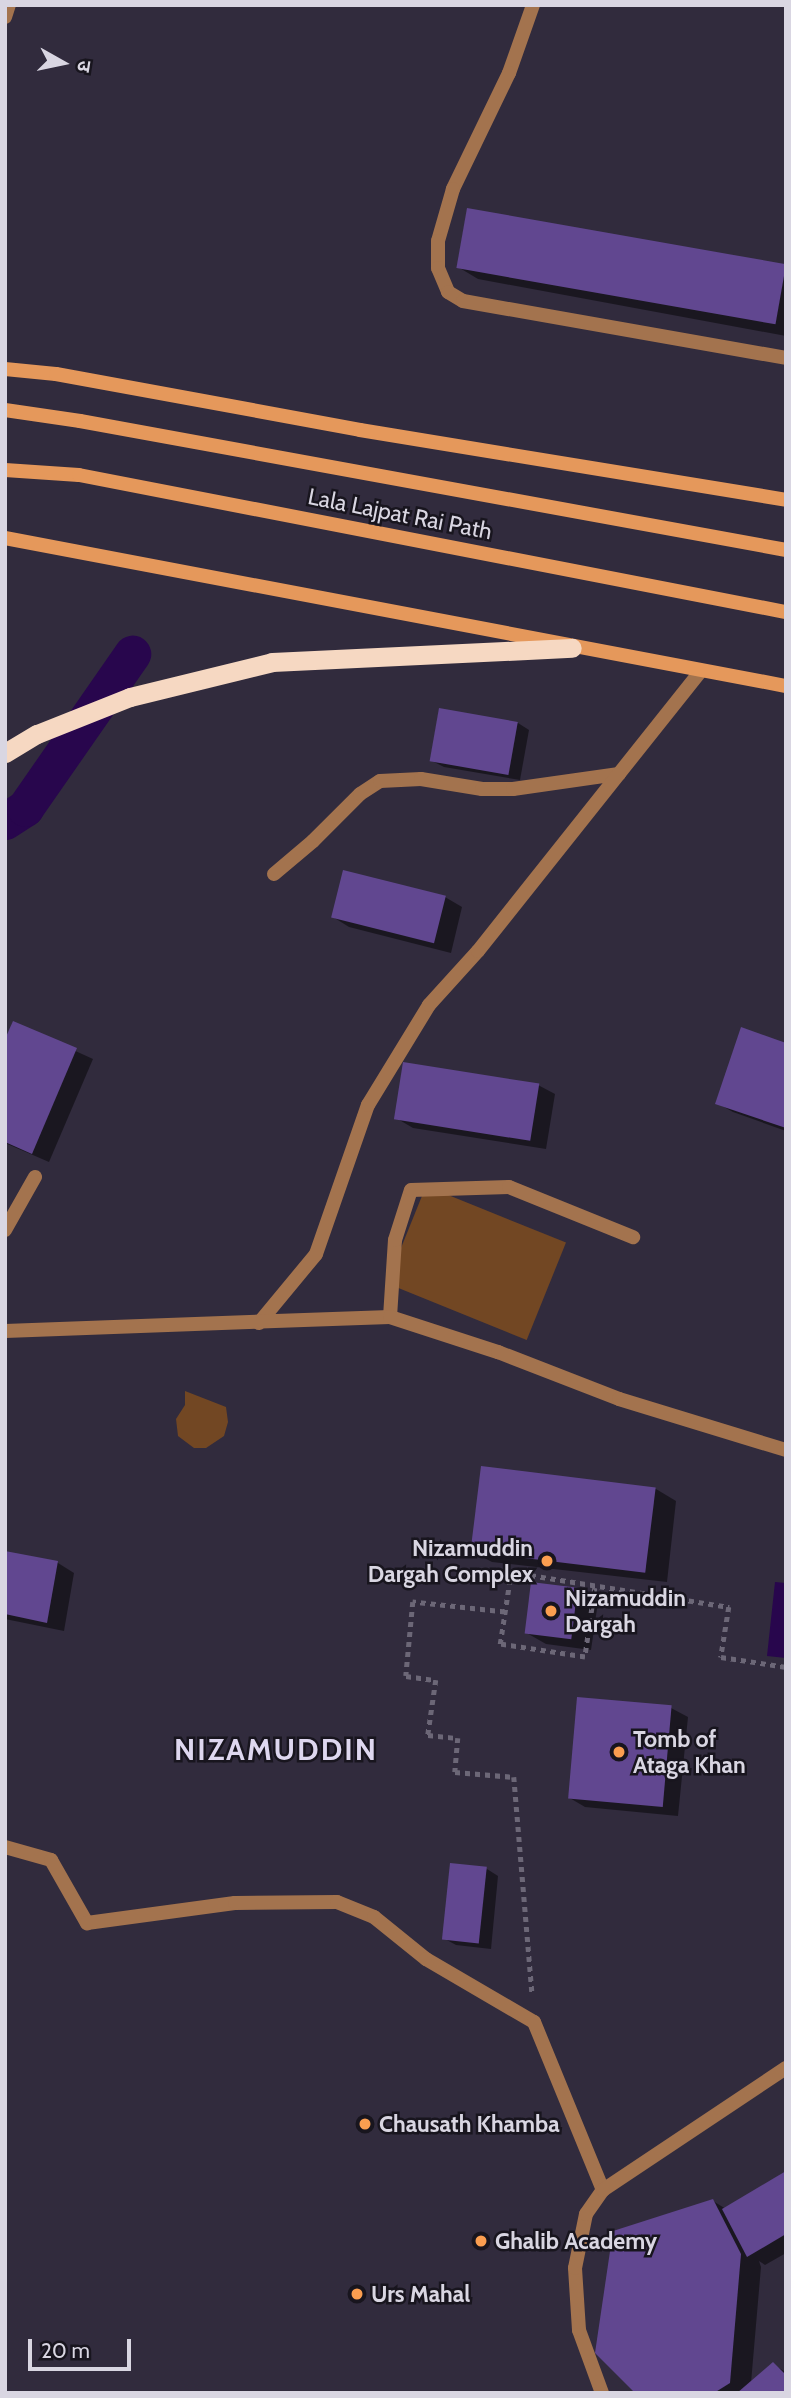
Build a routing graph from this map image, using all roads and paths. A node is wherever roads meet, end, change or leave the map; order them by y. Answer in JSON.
{"nodes":[{"id":1,"x":9,"y":5,"type":"edge"},
{"id":2,"x":533,"y":5,"type":"edge"},
{"id":3,"x":5,"y":17,"type":"edge"},
{"id":4,"x":786,"y":358,"type":"edge"},
{"id":5,"x":5,"y":369,"type":"edge"},
{"id":6,"x":5,"y":410,"type":"edge"},
{"id":7,"x":5,"y":470,"type":"edge"},
{"id":8,"x":786,"y":498,"type":"edge"},
{"id":9,"x":5,"y":538,"type":"edge"},
{"id":10,"x":786,"y":550,"type":"edge"},
{"id":11,"x":786,"y":612,"type":"edge"},
{"id":12,"x":572,"y":648,"type":"junction"},
{"id":13,"x":701,"y":671,"type":"junction"},
{"id":14,"x":786,"y":686,"type":"edge"},
{"id":15,"x":5,"y":753,"type":"edge"},
{"id":16,"x":619,"y":774,"type":"junction"},
{"id":17,"x":274,"y":874,"type":"dead end"},
{"id":18,"x":35,"y":1177,"type":"dead end"},
{"id":19,"x":5,"y":1230,"type":"edge"},
{"id":20,"x":633,"y":1237,"type":"dead end"},
{"id":21,"x":390,"y":1317,"type":"junction"},
{"id":22,"x":259,"y":1322,"type":"junction"},
{"id":23,"x":5,"y":1331,"type":"edge"},
{"id":24,"x":786,"y":1450,"type":"edge"},
{"id":25,"x":595,"y":1588,"type":"junction"},
{"id":26,"x":505,"y":1612,"type":"junction"},
{"id":27,"x":786,"y":1667,"type":"edge"},
{"id":28,"x":5,"y":1847,"type":"edge"},
{"id":29,"x":534,"y":2022,"type":"junction"},
{"id":30,"x":786,"y":2068,"type":"edge"},
{"id":31,"x":603,"y":2190,"type":"junction"},
{"id":32,"x":601,"y":2393,"type":"edge"}],
"edges":[{"from":1,"to":3,"type":"street"},
{"from":2,"to":4,"type":"street"},
{"from":5,"to":8,"type":"main road"},
{"from":6,"to":10,"type":"main road","name":"Lala Lajpat Rai Path"},
{"from":7,"to":11,"type":"main road","name":"Lala Lajpat Rai Path"},
{"from":9,"to":12,"type":"main road"},
{"from":12,"to":13,"type":"main road"},
{"from":12,"to":15,"type":"highway"},
{"from":13,"to":14,"type":"main road"},
{"from":13,"to":16,"type":"street"},
{"from":16,"to":17,"type":"street"},
{"from":16,"to":22,"type":"street"},
{"from":18,"to":19,"type":"street"},
{"from":20,"to":21,"type":"street"},
{"from":21,"to":22,"type":"street"},
{"from":21,"to":24,"type":"street"},
{"from":22,"to":23,"type":"street"},
{"from":25,"to":26,"type":"path"},
{"from":25,"to":26,"type":"path"},
{"from":25,"to":27,"type":"path"},
{"from":26,"to":29,"type":"path"},
{"from":28,"to":29,"type":"street"},
{"from":29,"to":31,"type":"street"},
{"from":30,"to":31,"type":"street"},
{"from":31,"to":32,"type":"street"}]}
